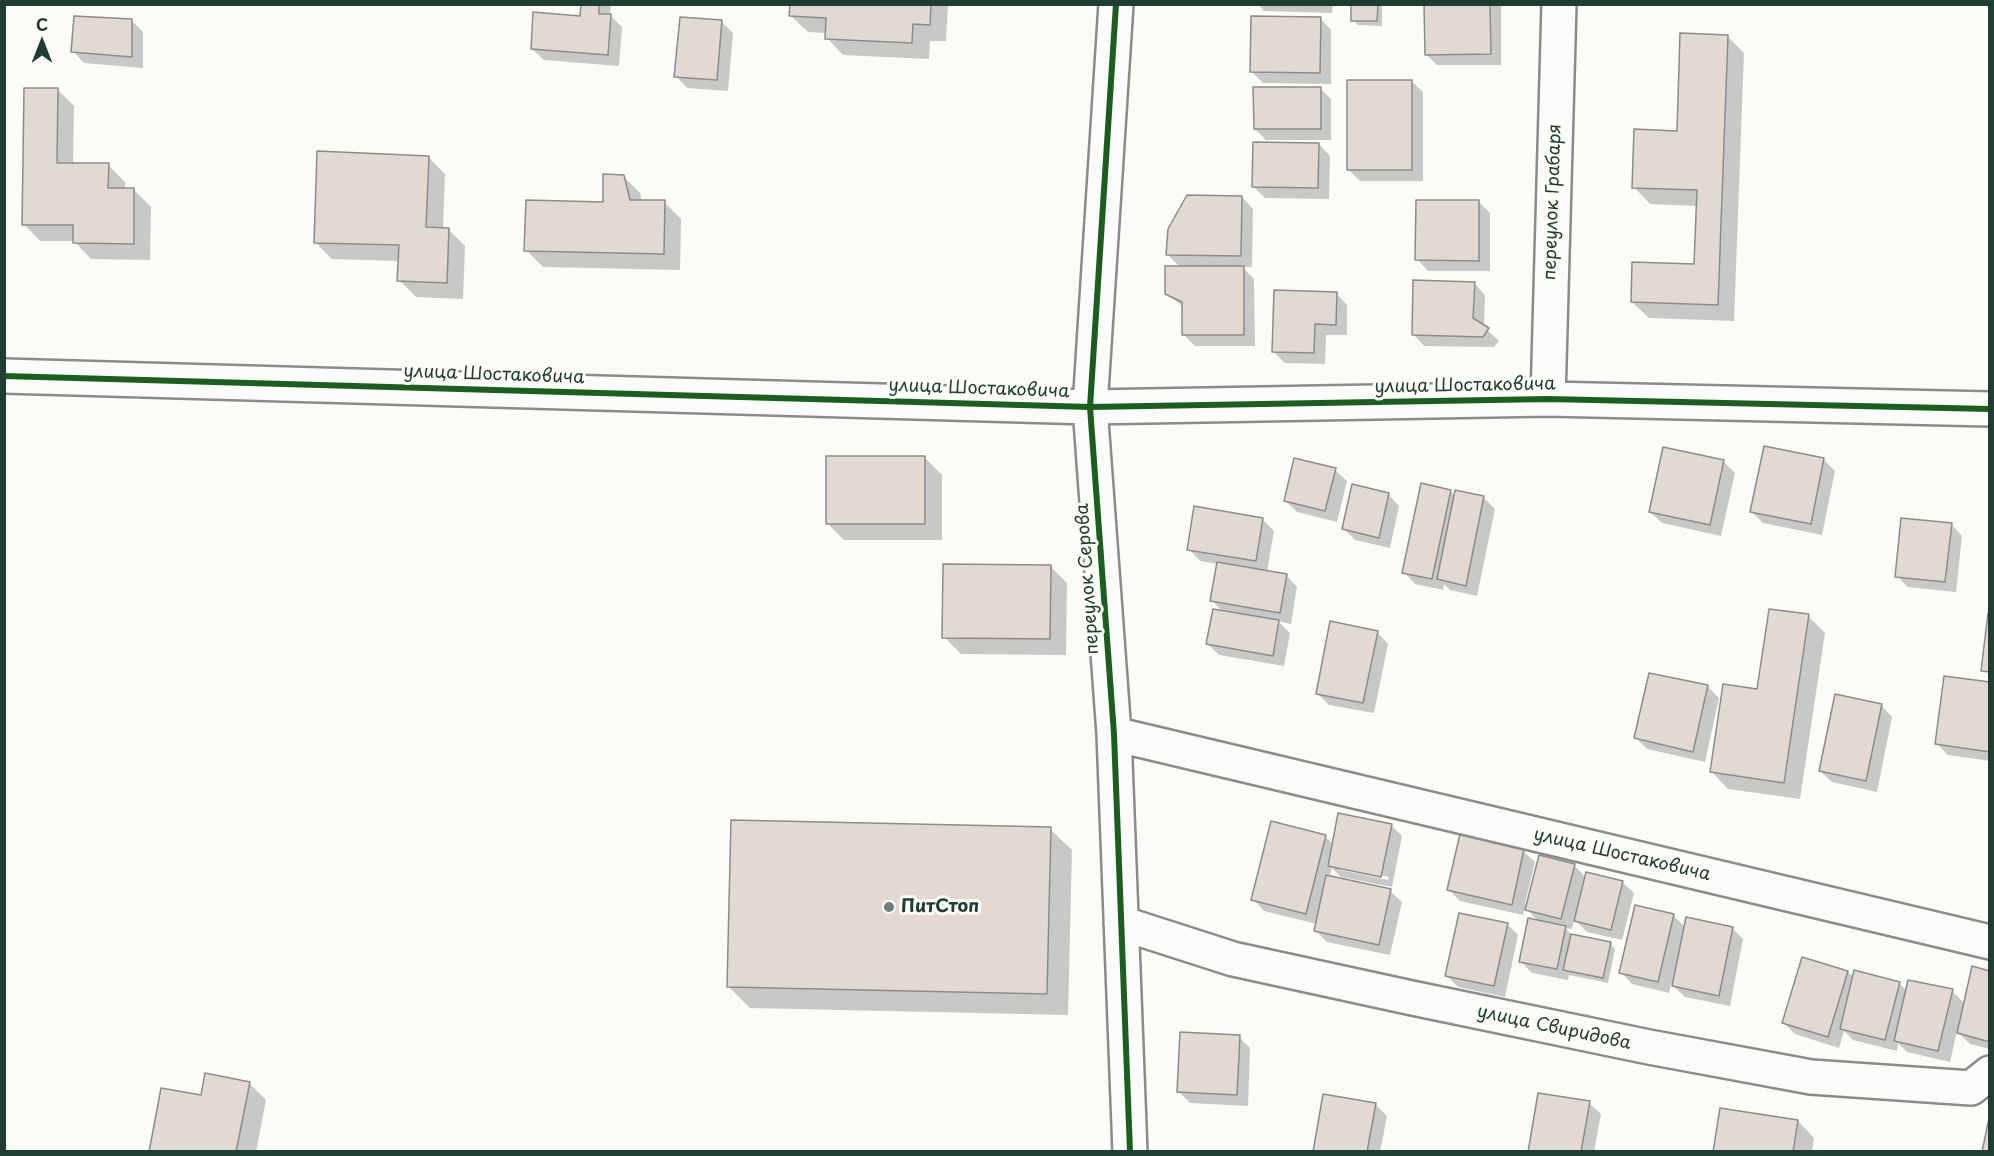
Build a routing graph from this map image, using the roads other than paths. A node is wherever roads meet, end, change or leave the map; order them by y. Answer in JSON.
{"nodes":[{"id":1,"x":1116,"y":4,"type":"edge"},
{"id":2,"x":1559,"y":4,"type":"edge"},
{"id":3,"x":4,"y":376,"type":"edge"},
{"id":4,"x":1548,"y":399,"type":"junction"},
{"id":5,"x":1090,"y":407,"type":"junction"},
{"id":6,"x":1989,"y":410,"type":"edge"},
{"id":7,"x":1114,"y":734,"type":"junction"},
{"id":8,"x":1121,"y":923,"type":"junction"},
{"id":9,"x":1989,"y":942,"type":"edge"},
{"id":10,"x":1989,"y":1072,"type":"edge"},
{"id":11,"x":1130,"y":1152,"type":"edge"}],
"edges":[{"from":1,"to":5,"type":"street","name":"переулок Серова"},
{"from":2,"to":4,"type":"street","name":"переулок Грабаря"},
{"from":3,"to":5,"type":"street","name":"улица Шостаковича"},
{"from":4,"to":5,"type":"street","name":"улица Шостаковича"},
{"from":4,"to":6,"type":"street","name":"улица Шостаковича"},
{"from":5,"to":7,"type":"street","name":"переулок Серова"},
{"from":7,"to":8,"type":"street","name":"переулок Серова"},
{"from":7,"to":9,"type":"street","name":"улица Шостаковича"},
{"from":8,"to":10,"type":"street","name":"улица Свиридова"},
{"from":8,"to":11,"type":"street","name":"переулок Серова"}]}
